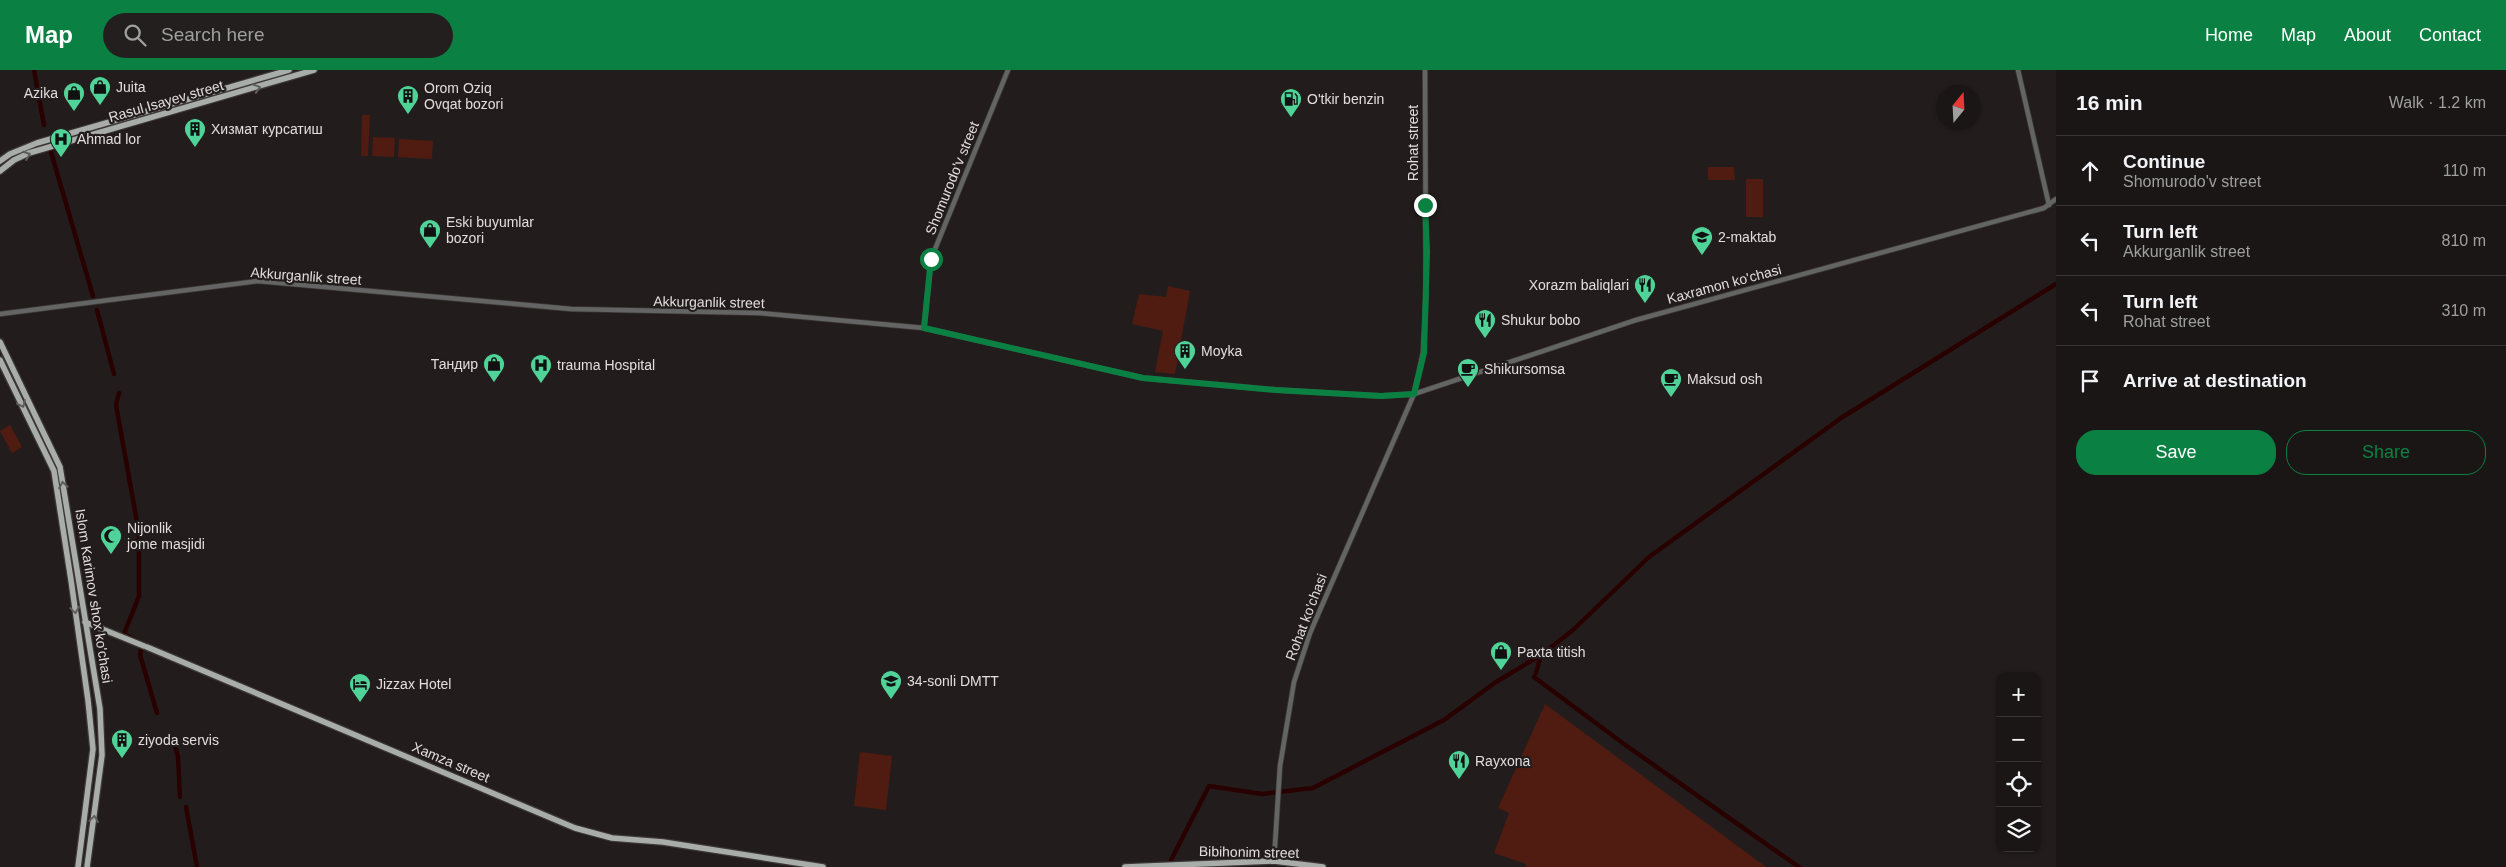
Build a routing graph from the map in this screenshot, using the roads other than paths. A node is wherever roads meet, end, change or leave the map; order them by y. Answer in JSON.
{"nodes":[{"id":1,"x":289,"y":70,"type":"edge"},
{"id":2,"x":314,"y":70,"type":"edge"},
{"id":3,"x":1008,"y":70,"type":"edge"},
{"id":4,"x":1425,"y":70,"type":"edge"},
{"id":5,"x":2018,"y":70,"type":"edge"},
{"id":6,"x":0,"y":161,"type":"edge"},
{"id":7,"x":0,"y":171,"type":"edge"},
{"id":8,"x":2056,"y":198,"type":"edge"},
{"id":9,"x":2049,"y":204,"type":"junction"},
{"id":10,"x":0,"y":314,"type":"edge"},
{"id":11,"x":924,"y":328,"type":"junction"},
{"id":12,"x":0,"y":342,"type":"edge"},
{"id":13,"x":0,"y":360,"type":"edge"},
{"id":14,"x":1414,"y":394,"type":"junction"},
{"id":15,"x":72,"y":540,"type":"junction"},
{"id":16,"x":64,"y":542,"type":"junction"},
{"id":17,"x":78,"y":579,"type":"junction"},
{"id":18,"x":71,"y":580,"type":"junction"},
{"id":19,"x":85,"y":622,"type":"junction"},
{"id":20,"x":1274,"y":862,"type":"junction"},
{"id":21,"x":78,"y":867,"type":"edge"},
{"id":22,"x":87,"y":867,"type":"edge"},
{"id":23,"x":823,"y":867,"type":"edge"},
{"id":24,"x":1125,"y":867,"type":"edge"},
{"id":25,"x":1322,"y":867,"type":"edge"}],
"edges":[{"from":1,"to":6,"type":"main road","name":"Rasul Isayev street"},
{"from":7,"to":2,"type":"main road","name":"Rasul Isayev street","one_way":true},
{"from":3,"to":11,"type":"street","name":"Shomurodo'v street"},
{"from":4,"to":14,"type":"street","name":"Rohat street"},
{"from":5,"to":9,"type":"street"},
{"from":8,"to":9,"type":"street"},
{"from":9,"to":14,"type":"street","name":"Kaxramon ko'chasi"},
{"from":10,"to":11,"type":"street","name":"Akkurganlik street"},
{"from":11,"to":14,"type":"street","name":"Akkurganlik street"},
{"from":15,"to":12,"type":"main road","name":"Islom Karimov shox ko'chasi","one_way":true},
{"from":13,"to":16,"type":"main road","name":"Islom Karimov shox ko'chasi","one_way":true},
{"from":14,"to":20,"type":"street","name":"Rohat ko'chasi"},
{"from":15,"to":16,"type":"main road"},
{"from":15,"to":17,"type":"main road","name":"Islom Karimov shox ko'chasi"},
{"from":16,"to":18,"type":"main road","name":"Islom Karimov shox ko'chasi"},
{"from":17,"to":18,"type":"main road"},
{"from":17,"to":19,"type":"main road","name":"Islom Karimov shox ko'chasi"},
{"from":18,"to":21,"type":"main road","name":"Islom Karimov shox ko'chasi","one_way":true},
{"from":22,"to":19,"type":"main road","name":"Islom Karimov shox ko'chasi","one_way":true},
{"from":19,"to":23,"type":"main road","name":"Xamza street"},
{"from":20,"to":24,"type":"main road","name":"Bibihonim street"},
{"from":20,"to":25,"type":"main road","name":"Bibihonim street"}]}
